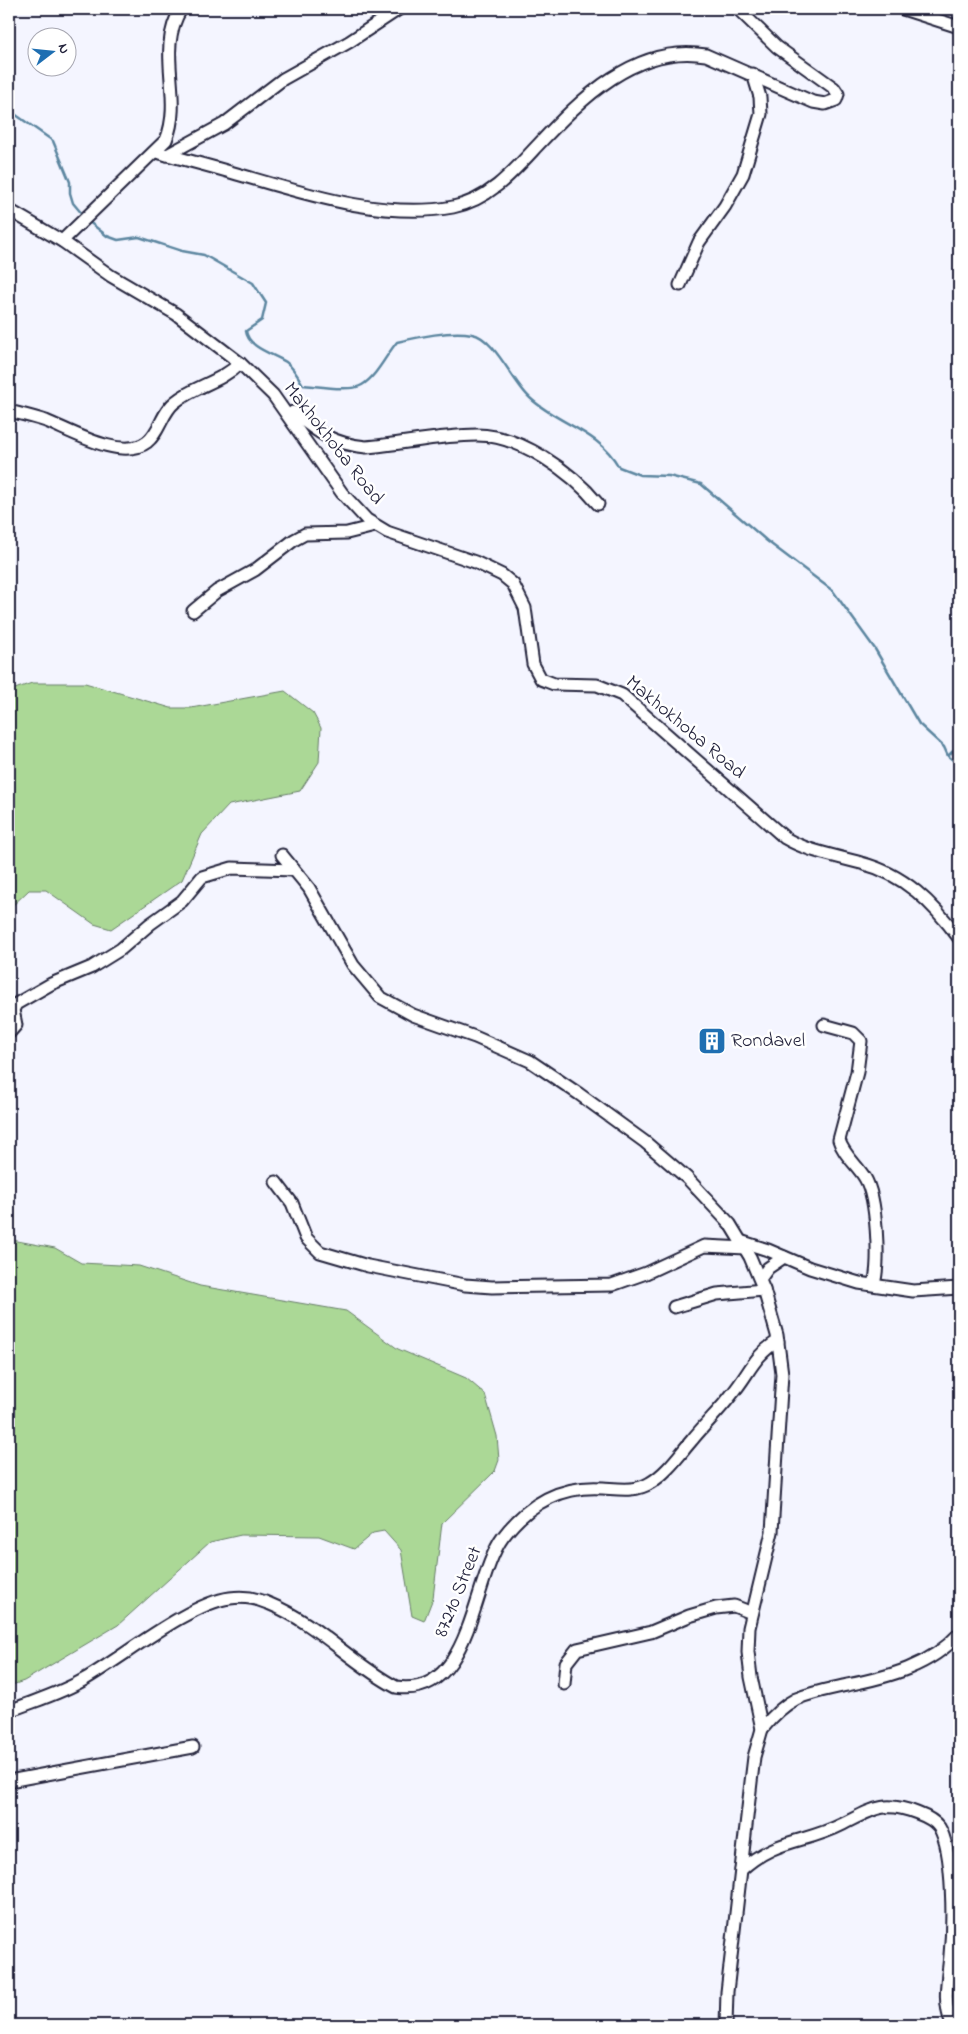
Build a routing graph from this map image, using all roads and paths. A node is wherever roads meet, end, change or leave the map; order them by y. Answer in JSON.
{"nodes":[{"id":1,"x":181,"y":9,"type":"edge"},
{"id":2,"x":399,"y":9,"type":"edge"},
{"id":3,"x":738,"y":9,"type":"edge"},
{"id":4,"x":903,"y":9,"type":"edge"},
{"id":5,"x":959,"y":27,"type":"edge"},
{"id":6,"x":753,"y":74,"type":"junction"},
{"id":7,"x":162,"y":153,"type":"junction"},
{"id":8,"x":9,"y":210,"type":"edge"},
{"id":9,"x":62,"y":241,"type":"junction"},
{"id":10,"x":680,"y":286,"type":"dead end"},
{"id":11,"x":240,"y":363,"type":"junction"},
{"id":12,"x":282,"y":407,"type":"junction"},
{"id":13,"x":9,"y":411,"type":"edge"},
{"id":14,"x":598,"y":504,"type":"dead end"},
{"id":15,"x":376,"y":526,"type":"junction"},
{"id":16,"x":193,"y":611,"type":"dead end"},
{"id":17,"x":282,"y":855,"type":"dead end"},
{"id":18,"x":294,"y":870,"type":"junction"},
{"id":19,"x":959,"y":938,"type":"edge"},
{"id":20,"x":824,"y":1025,"type":"dead end"},
{"id":21,"x":9,"y":1033,"type":"edge"},
{"id":22,"x":276,"y":1182,"type":"dead end"},
{"id":23,"x":744,"y":1245,"type":"junction"},
{"id":24,"x":784,"y":1257,"type":"junction"},
{"id":25,"x":760,"y":1278,"type":"junction"},
{"id":26,"x":874,"y":1284,"type":"junction"},
{"id":27,"x":959,"y":1288,"type":"edge"},
{"id":28,"x":764,"y":1290,"type":"junction"},
{"id":29,"x":674,"y":1307,"type":"dead end"},
{"id":30,"x":778,"y":1341,"type":"junction"},
{"id":31,"x":752,"y":1613,"type":"junction"},
{"id":32,"x":959,"y":1634,"type":"edge"},
{"id":33,"x":564,"y":1684,"type":"dead end"},
{"id":34,"x":9,"y":1711,"type":"edge"},
{"id":35,"x":762,"y":1729,"type":"junction"},
{"id":36,"x":193,"y":1747,"type":"dead end"},
{"id":37,"x":9,"y":1781,"type":"edge"},
{"id":38,"x":740,"y":1870,"type":"junction"},
{"id":39,"x":726,"y":2025,"type":"edge"},
{"id":40,"x":952,"y":2025,"type":"edge"}],
"edges":[{"from":1,"to":7,"type":"street"},
{"from":2,"to":7,"type":"street"},
{"from":3,"to":6,"type":"street"},
{"from":4,"to":5,"type":"street"},
{"from":6,"to":7,"type":"street"},
{"from":6,"to":10,"type":"street"},
{"from":7,"to":9,"type":"street"},
{"from":8,"to":9,"type":"street","name":"Makhokhoba Road"},
{"from":9,"to":11,"type":"street","name":"Makhokhoba Road"},
{"from":11,"to":12,"type":"street","name":"Makhokhoba Road"},
{"from":11,"to":13,"type":"street"},
{"from":12,"to":14,"type":"street"},
{"from":12,"to":15,"type":"street","name":"Makhokhoba Road"},
{"from":15,"to":16,"type":"street"},
{"from":15,"to":19,"type":"street","name":"Makhokhoba Road"},
{"from":17,"to":18,"type":"street"},
{"from":18,"to":21,"type":"street"},
{"from":18,"to":23,"type":"street"},
{"from":20,"to":26,"type":"street"},
{"from":22,"to":23,"type":"street"},
{"from":23,"to":24,"type":"street"},
{"from":23,"to":25,"type":"street"},
{"from":24,"to":25,"type":"street"},
{"from":24,"to":26,"type":"street"},
{"from":25,"to":28,"type":"street"},
{"from":26,"to":27,"type":"street"},
{"from":28,"to":29,"type":"street"},
{"from":28,"to":30,"type":"street"},
{"from":30,"to":31,"type":"street"},
{"from":30,"to":34,"type":"street","name":"87210 Street"},
{"from":31,"to":33,"type":"street"},
{"from":31,"to":35,"type":"street"},
{"from":32,"to":35,"type":"street"},
{"from":35,"to":38,"type":"street"},
{"from":36,"to":37,"type":"street"},
{"from":38,"to":39,"type":"street"},
{"from":38,"to":40,"type":"street"}]}
